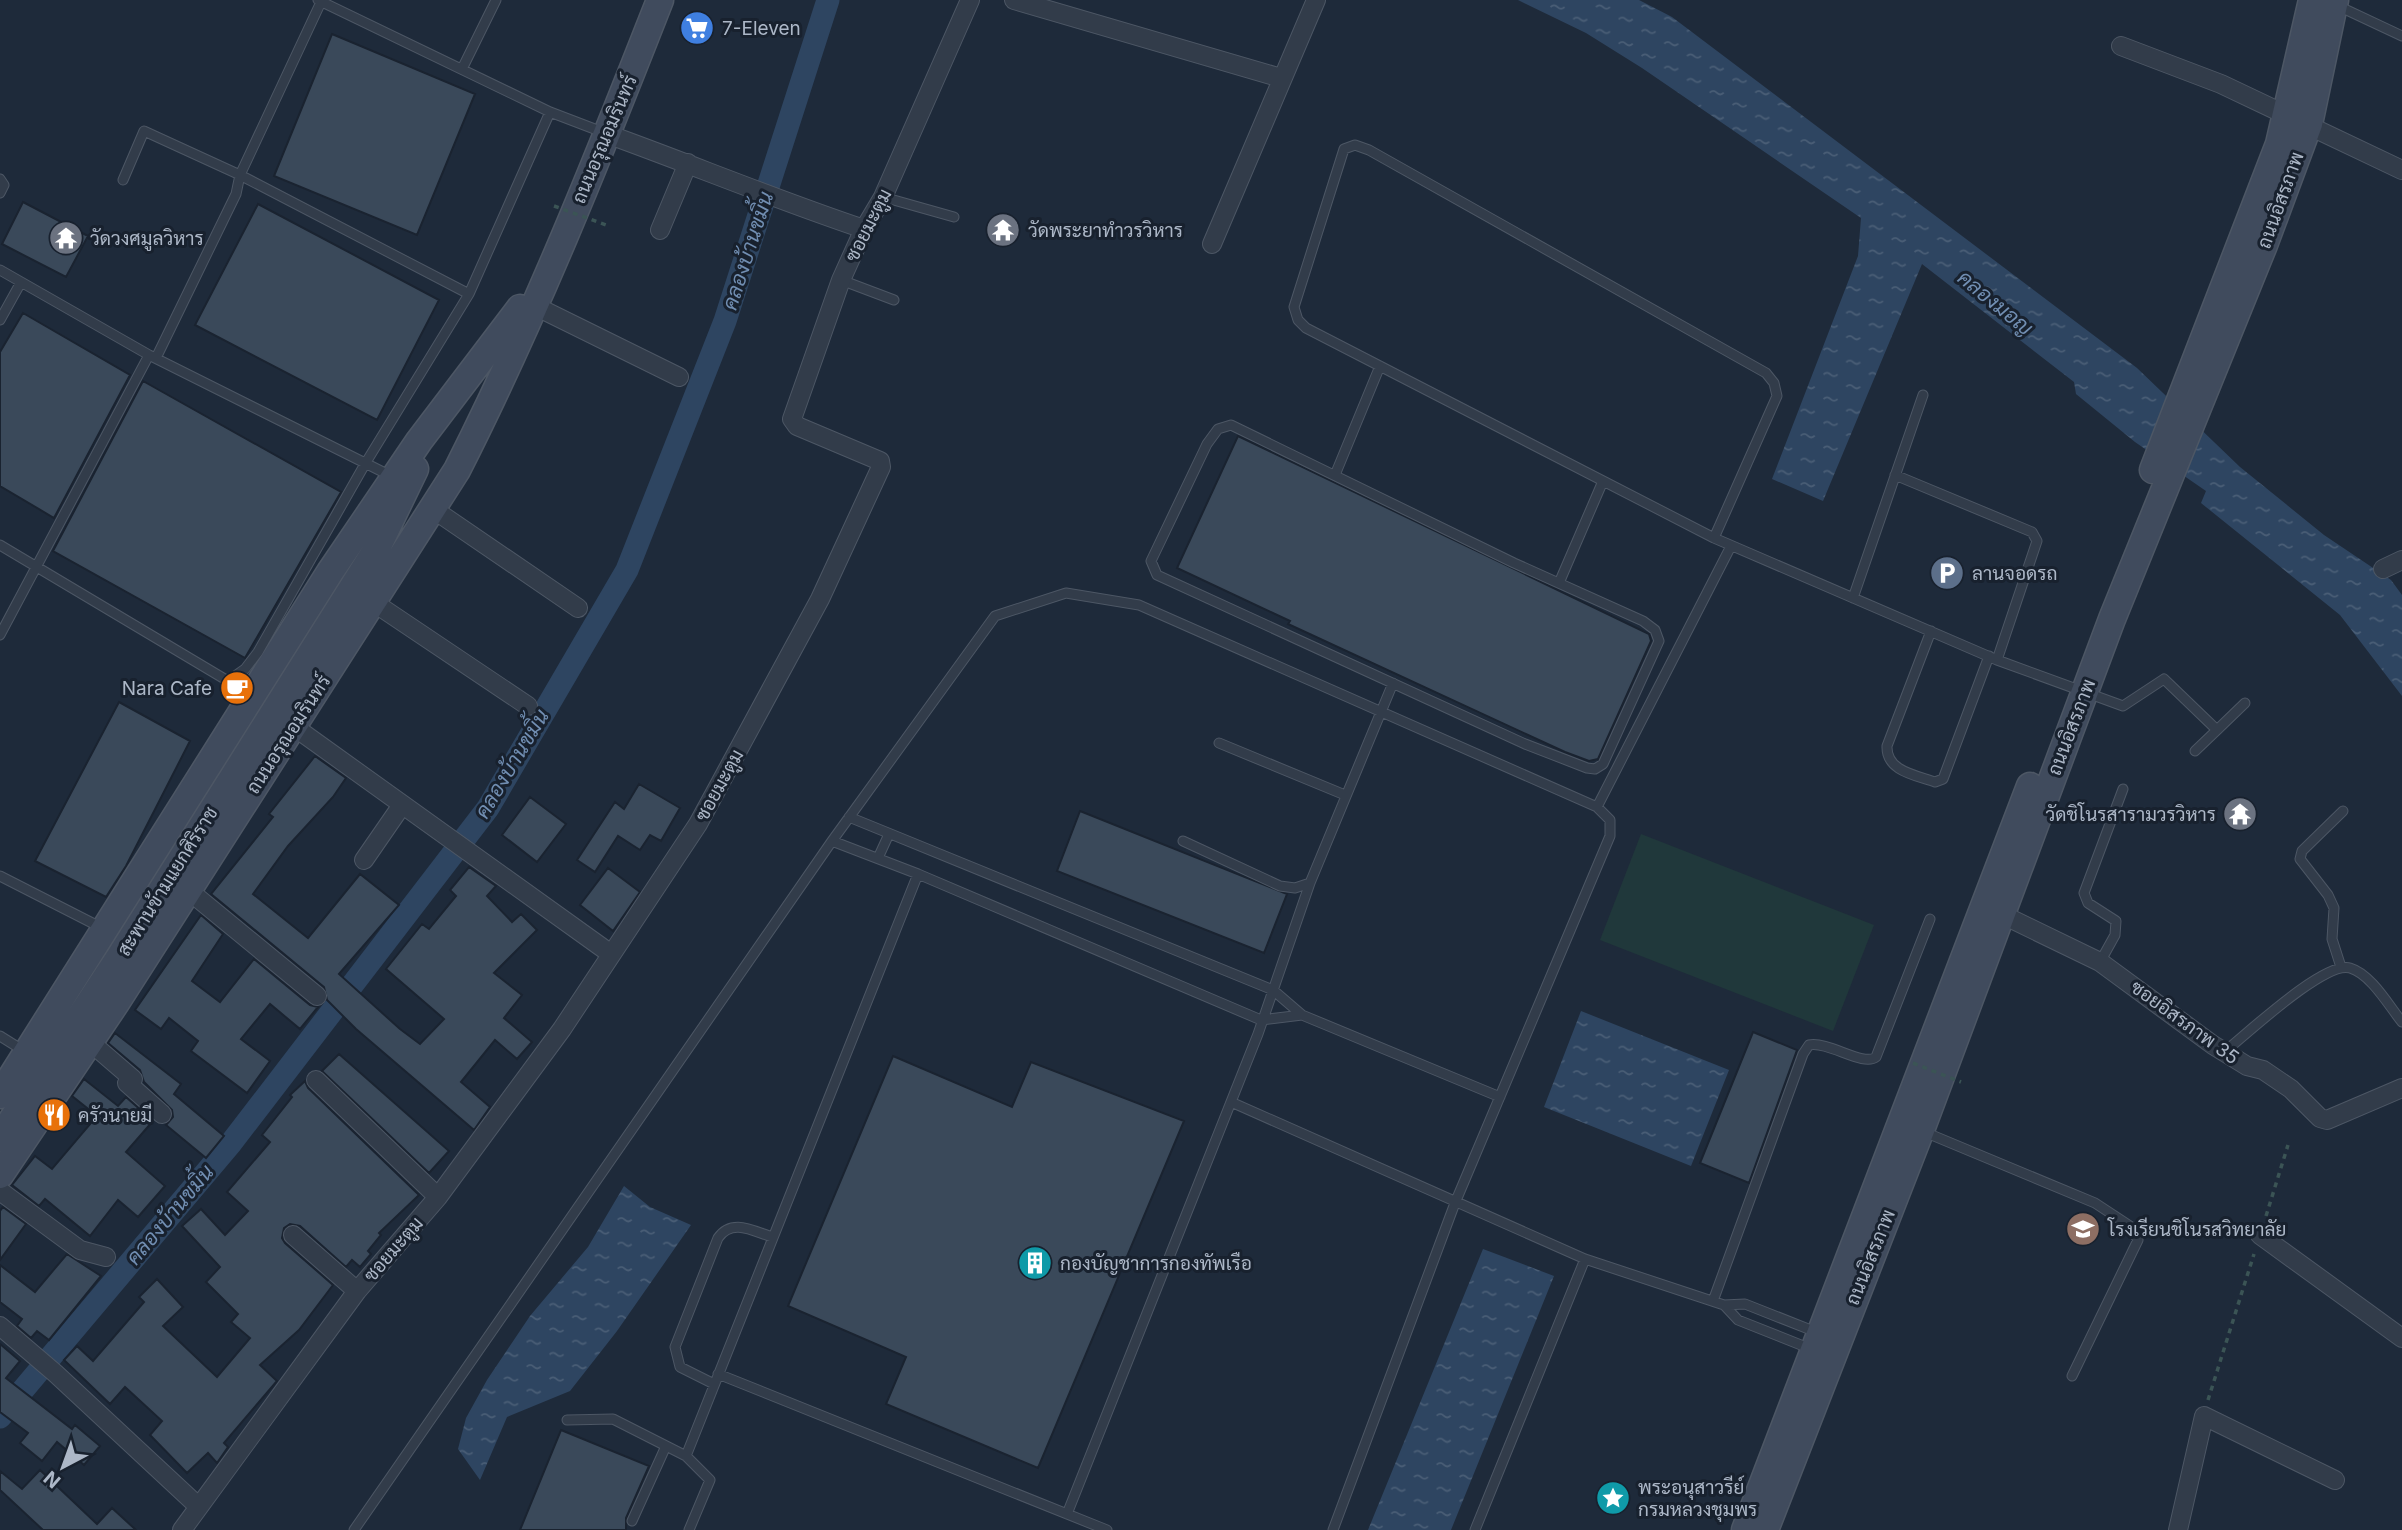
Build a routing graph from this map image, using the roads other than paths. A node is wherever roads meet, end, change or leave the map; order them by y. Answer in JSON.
{"nodes":[{"id":1,"x":496,"y":0,"type":"edge"},
{"id":2,"x":660,"y":0,"type":"edge"},
{"id":3,"x":970,"y":0,"type":"edge"},
{"id":4,"x":1014,"y":0,"type":"edge"},
{"id":5,"x":1315,"y":0,"type":"edge"},
{"id":6,"x":320,"y":1,"type":"edge"},
{"id":7,"x":2327,"y":2,"type":"edge"},
{"id":8,"x":335,"y":4,"type":"edge"},
{"id":9,"x":2402,"y":36,"type":"edge"},
{"id":10,"x":2121,"y":46,"type":"dead end"},
{"id":11,"x":462,"y":69,"type":"junction"},
{"id":12,"x":1281,"y":78,"type":"junction"},
{"id":13,"x":550,"y":112,"type":"junction"},
{"id":14,"x":2297,"y":119,"type":"junction"},
{"id":15,"x":607,"y":134,"type":"junction"},
{"id":16,"x":688,"y":163,"type":"junction"},
{"id":17,"x":2402,"y":170,"type":"edge"},
{"id":18,"x":240,"y":175,"type":"junction"},
{"id":19,"x":0,"y":179,"type":"edge"},
{"id":20,"x":123,"y":180,"type":"dead end"},
{"id":21,"x":0,"y":192,"type":"edge"},
{"id":22,"x":883,"y":197,"type":"junction"},
{"id":23,"x":954,"y":217,"type":"dead end"},
{"id":24,"x":864,"y":229,"type":"junction"},
{"id":25,"x":660,"y":230,"type":"dead end"},
{"id":26,"x":1212,"y":244,"type":"dead end"},
{"id":27,"x":0,"y":270,"type":"edge"},
{"id":28,"x":545,"y":276,"type":"junction"},
{"id":29,"x":841,"y":280,"type":"junction"},
{"id":30,"x":20,"y":284,"type":"junction"},
{"id":31,"x":469,"y":293,"type":"junction"},
{"id":32,"x":894,"y":300,"type":"dead end"},
{"id":33,"x":533,"y":305,"type":"junction"},
{"id":34,"x":0,"y":320,"type":"edge"},
{"id":35,"x":153,"y":357,"type":"junction"},
{"id":36,"x":1380,"y":366,"type":"junction"},
{"id":37,"x":679,"y":377,"type":"dead end"},
{"id":38,"x":1923,"y":395,"type":"dead end"},
{"id":39,"x":447,"y":405,"type":"junction"},
{"id":40,"x":479,"y":426,"type":"junction"},
{"id":41,"x":365,"y":464,"type":"junction"},
{"id":42,"x":1335,"y":475,"type":"junction"},
{"id":43,"x":1895,"y":475,"type":"junction"},
{"id":44,"x":394,"y":477,"type":"junction"},
{"id":45,"x":1603,"y":481,"type":"junction"},
{"id":46,"x":433,"y":509,"type":"junction"},
{"id":47,"x":1714,"y":538,"type":"junction"},
{"id":48,"x":0,"y":544,"type":"edge"},
{"id":49,"x":1731,"y":546,"type":"junction"},
{"id":50,"x":375,"y":552,"type":"junction"},
{"id":51,"x":2402,"y":560,"type":"edge"},
{"id":52,"x":35,"y":567,"type":"junction"},
{"id":53,"x":2383,"y":569,"type":"dead end"},
{"id":54,"x":1559,"y":583,"type":"junction"},
{"id":55,"x":1853,"y":598,"type":"junction"},
{"id":56,"x":373,"y":602,"type":"junction"},
{"id":57,"x":578,"y":608,"type":"dead end"},
{"id":58,"x":1931,"y":631,"type":"junction"},
{"id":59,"x":0,"y":635,"type":"edge"},
{"id":60,"x":1993,"y":658,"type":"junction"},
{"id":61,"x":1393,"y":683,"type":"junction"},
{"id":62,"x":2076,"y":690,"type":"junction"},
{"id":63,"x":2245,"y":703,"type":"dead end"},
{"id":64,"x":528,"y":706,"type":"dead end"},
{"id":65,"x":1378,"y":713,"type":"junction"},
{"id":66,"x":293,"y":726,"type":"junction"},
{"id":67,"x":2217,"y":730,"type":"junction"},
{"id":68,"x":1219,"y":743,"type":"dead end"},
{"id":69,"x":2195,"y":751,"type":"dead end"},
{"id":70,"x":2123,"y":789,"type":"dead end"},
{"id":71,"x":1345,"y":796,"type":"junction"},
{"id":72,"x":402,"y":805,"type":"junction"},
{"id":73,"x":1597,"y":807,"type":"junction"},
{"id":74,"x":2343,"y":811,"type":"dead end"},
{"id":75,"x":849,"y":817,"type":"junction"},
{"id":76,"x":890,"y":834,"type":"junction"},
{"id":77,"x":832,"y":841,"type":"junction"},
{"id":78,"x":1183,"y":841,"type":"dead end"},
{"id":79,"x":878,"y":858,"type":"junction"},
{"id":80,"x":364,"y":860,"type":"dead end"},
{"id":81,"x":918,"y":874,"type":"junction"},
{"id":82,"x":0,"y":876,"type":"edge"},
{"id":83,"x":1310,"y":883,"type":"junction"},
{"id":84,"x":188,"y":890,"type":"junction"},
{"id":85,"x":2001,"y":914,"type":"junction"},
{"id":86,"x":1930,"y":919,"type":"dead end"},
{"id":87,"x":105,"y":929,"type":"junction"},
{"id":88,"x":611,"y":954,"type":"junction"},
{"id":89,"x":2100,"y":962,"type":"junction"},
{"id":90,"x":2341,"y":967,"type":"junction"},
{"id":91,"x":1273,"y":990,"type":"junction"},
{"id":92,"x":317,"y":996,"type":"dead end"},
{"id":93,"x":1302,"y":1016,"type":"junction"},
{"id":94,"x":1261,"y":1020,"type":"junction"},
{"id":95,"x":2402,"y":1022,"type":"edge"},
{"id":96,"x":0,"y":1036,"type":"edge"},
{"id":97,"x":90,"y":1042,"type":"junction"},
{"id":98,"x":2221,"y":1049,"type":"junction"},
{"id":99,"x":28,"y":1053,"type":"junction"},
{"id":100,"x":316,"y":1080,"type":"dead end"},
{"id":101,"x":2402,"y":1088,"type":"edge"},
{"id":102,"x":0,"y":1095,"type":"edge"},
{"id":103,"x":1500,"y":1097,"type":"junction"},
{"id":104,"x":1231,"y":1102,"type":"junction"},
{"id":105,"x":162,"y":1114,"type":"dead end"},
{"id":106,"x":1921,"y":1130,"type":"junction"},
{"id":107,"x":0,"y":1138,"type":"edge"},
{"id":108,"x":0,"y":1175,"type":"edge"},
{"id":109,"x":0,"y":1191,"type":"edge"},
{"id":110,"x":438,"y":1197,"type":"junction"},
{"id":111,"x":1455,"y":1203,"type":"junction"},
{"id":112,"x":2260,"y":1235,"type":"road end"},
{"id":113,"x":293,"y":1236,"type":"dead end"},
{"id":114,"x":772,"y":1237,"type":"junction"},
{"id":115,"x":106,"y":1257,"type":"dead end"},
{"id":116,"x":1585,"y":1259,"type":"junction"},
{"id":117,"x":357,"y":1291,"type":"junction"},
{"id":118,"x":1713,"y":1301,"type":"junction"},
{"id":119,"x":1724,"y":1305,"type":"junction"},
{"id":120,"x":0,"y":1326,"type":"edge"},
{"id":121,"x":2402,"y":1338,"type":"edge"},
{"id":122,"x":1826,"y":1345,"type":"junction"},
{"id":123,"x":718,"y":1374,"type":"junction"},
{"id":124,"x":2072,"y":1376,"type":"dead end"},
{"id":125,"x":714,"y":1384,"type":"junction"},
{"id":126,"x":567,"y":1420,"type":"dead end"},
{"id":127,"x":666,"y":1446,"type":"junction"},
{"id":128,"x":686,"y":1456,"type":"junction"},
{"id":129,"x":2335,"y":1480,"type":"dead end"},
{"id":130,"x":199,"y":1507,"type":"junction"},
{"id":131,"x":1068,"y":1514,"type":"junction"},
{"id":132,"x":632,"y":1521,"type":"dead end"},
{"id":133,"x":182,"y":1530,"type":"edge"},
{"id":134,"x":354,"y":1530,"type":"edge"},
{"id":135,"x":689,"y":1530,"type":"edge"},
{"id":136,"x":1107,"y":1530,"type":"edge"},
{"id":137,"x":1333,"y":1530,"type":"edge"},
{"id":138,"x":1475,"y":1530,"type":"edge"},
{"id":139,"x":1745,"y":1530,"type":"edge"},
{"id":140,"x":1765,"y":1530,"type":"edge"},
{"id":141,"x":2178,"y":1530,"type":"edge"}],
"edges":[{"from":1,"to":11,"type":"lane"},
{"from":2,"to":15,"type":"main road","name":"ถนนอรุณอมรินทร์"},
{"from":3,"to":22,"type":"street","name":"ซอยมะตูม"},
{"from":4,"to":12,"type":"street"},
{"from":5,"to":12,"type":"street"},
{"from":6,"to":8,"type":"lane"},
{"from":6,"to":18,"type":"lane"},
{"from":7,"to":9,"type":"lane"},
{"from":7,"to":14,"type":"main road","name":"ถนนอิสรภาพ"},
{"from":8,"to":11,"type":"lane"},
{"from":10,"to":14,"type":"street"},
{"from":11,"to":13,"type":"lane"},
{"from":12,"to":26,"type":"street"},
{"from":13,"to":15,"type":"lane"},
{"from":13,"to":31,"type":"lane"},
{"from":14,"to":17,"type":"street"},
{"from":14,"to":62,"type":"main road","name":"ถนนอิสรภาพ"},
{"from":15,"to":16,"type":"street"},
{"from":15,"to":28,"type":"main road","name":"ถนนอรุณอมรินทร์"},
{"from":16,"to":24,"type":"street"},
{"from":16,"to":25,"type":"street"},
{"from":18,"to":20,"type":"lane"},
{"from":18,"to":31,"type":"lane"},
{"from":18,"to":35,"type":"lane"},
{"from":19,"to":21,"type":"lane"},
{"from":22,"to":23,"type":"lane"},
{"from":22,"to":24,"type":"street","name":"ซอยมะตูม"},
{"from":24,"to":29,"type":"street","name":"ซอยมะตูม"},
{"from":27,"to":30,"type":"lane"},
{"from":28,"to":33,"type":"main road","name":"ถนนอรุณอมรินทร์"},
{"from":28,"to":39,"type":"main road","name":"ถนนอรุณอมรินทร์"},
{"from":29,"to":32,"type":"lane"},
{"from":29,"to":88,"type":"street","name":"ซอยมะตูม"},
{"from":30,"to":34,"type":"lane"},
{"from":30,"to":35,"type":"lane"},
{"from":31,"to":41,"type":"lane"},
{"from":33,"to":37,"type":"street"},
{"from":33,"to":40,"type":"main road","name":"ถนนอรุณอมรินทร์"},
{"from":35,"to":41,"type":"lane"},
{"from":35,"to":52,"type":"lane"},
{"from":36,"to":42,"type":"lane"},
{"from":36,"to":45,"type":"lane"},
{"from":36,"to":47,"type":"lane"},
{"from":38,"to":43,"type":"lane"},
{"from":39,"to":44,"type":"main road","name":"ถนนอรุณอมรินทร์"},
{"from":39,"to":50,"type":"main road","name":"สะพานข้ามแยกศิริราช"},
{"from":40,"to":46,"type":"main road","name":"ถนนอรุณอมรินทร์"},
{"from":40,"to":50,"type":"main road","name":"สะพานข้ามแยกศิริราช"},
{"from":41,"to":44,"type":"lane"},
{"from":41,"to":52,"type":"lane"},
{"from":42,"to":54,"type":"lane"},
{"from":42,"to":61,"type":"lane"},
{"from":43,"to":55,"type":"lane"},
{"from":43,"to":60,"type":"lane"},
{"from":44,"to":87,"type":"main road","name":"ถนนอรุณอมรินทร์"},
{"from":45,"to":47,"type":"lane"},
{"from":45,"to":54,"type":"lane"},
{"from":46,"to":56,"type":"main road","name":"ถนนอรุณอมรินทร์"},
{"from":46,"to":57,"type":"street"},
{"from":47,"to":49,"type":"lane"},
{"from":48,"to":52,"type":"lane"},
{"from":49,"to":55,"type":"lane"},
{"from":49,"to":73,"type":"lane"},
{"from":50,"to":107,"type":"main road","name":"สะพานข้ามแยกศิริราช"},
{"from":51,"to":53,"type":"street"},
{"from":52,"to":59,"type":"lane"},
{"from":54,"to":61,"type":"lane"},
{"from":55,"to":58,"type":"lane"},
{"from":56,"to":64,"type":"street"},
{"from":56,"to":66,"type":"main road","name":"ถนนอรุณอมรินทร์"},
{"from":58,"to":60,"type":"lane"},
{"from":58,"to":60,"type":"lane"},
{"from":60,"to":62,"type":"lane"},
{"from":61,"to":65,"type":"lane"},
{"from":62,"to":67,"type":"lane"},
{"from":62,"to":85,"type":"main road","name":"ถนนอิสรภาพ"},
{"from":62,"to":122,"type":"main road"},
{"from":63,"to":67,"type":"lane"},
{"from":65,"to":71,"type":"lane"},
{"from":65,"to":73,"type":"lane"},
{"from":65,"to":75,"type":"lane"},
{"from":66,"to":72,"type":"street"},
{"from":66,"to":84,"type":"main road","name":"ถนนอรุณอมรินทร์"},
{"from":67,"to":69,"type":"lane"},
{"from":68,"to":71,"type":"lane"},
{"from":70,"to":89,"type":"lane"},
{"from":71,"to":83,"type":"lane"},
{"from":72,"to":80,"type":"street"},
{"from":72,"to":88,"type":"street"},
{"from":73,"to":103,"type":"lane"},
{"from":74,"to":90,"type":"lane"},
{"from":75,"to":76,"type":"lane"},
{"from":75,"to":77,"type":"lane"},
{"from":76,"to":79,"type":"lane"},
{"from":76,"to":91,"type":"lane"},
{"from":77,"to":79,"type":"lane"},
{"from":77,"to":134,"type":"lane"},
{"from":78,"to":83,"type":"lane"},
{"from":79,"to":81,"type":"lane"},
{"from":81,"to":94,"type":"lane"},
{"from":81,"to":114,"type":"lane"},
{"from":82,"to":87,"type":"lane"},
{"from":83,"to":91,"type":"lane"},
{"from":84,"to":92,"type":"street"},
{"from":84,"to":97,"type":"main road","name":"ถนนอรุณอมรินทร์"},
{"from":85,"to":89,"type":"street","name":"ซอยอิสรภาพ 35"},
{"from":85,"to":106,"type":"main road","name":"ถนนอิสรภาพ"},
{"from":86,"to":118,"type":"lane"},
{"from":87,"to":99,"type":"main road","name":"ถนนอรุณอมรินทร์"},
{"from":88,"to":110,"type":"street","name":"ซอยมะตูม"},
{"from":89,"to":98,"type":"street","name":"ซอยอิสรภาพ 35"},
{"from":90,"to":95,"type":"lane"},
{"from":90,"to":98,"type":"lane"},
{"from":91,"to":93,"type":"lane"},
{"from":91,"to":94,"type":"lane"},
{"from":93,"to":94,"type":"lane"},
{"from":93,"to":103,"type":"lane"},
{"from":94,"to":104,"type":"lane"},
{"from":96,"to":99,"type":"lane"},
{"from":97,"to":105,"type":"street"},
{"from":97,"to":108,"type":"main road","name":"ถนนอรุณอมรินทร์"},
{"from":98,"to":101,"type":"street","name":"ซอยอิสรภาพ 35"},
{"from":99,"to":102,"type":"main road","name":"ถนนอรุณอมรินทร์"},
{"from":100,"to":110,"type":"street"},
{"from":103,"to":111,"type":"lane"},
{"from":104,"to":111,"type":"lane"},
{"from":104,"to":131,"type":"lane"},
{"from":106,"to":122,"type":"main road","name":"ถนนอิสรภาพ"},
{"from":106,"to":124,"type":"lane"},
{"from":109,"to":115,"type":"street"},
{"from":110,"to":117,"type":"street","name":"ซอยมะตูม"},
{"from":111,"to":116,"type":"lane"},
{"from":111,"to":137,"type":"lane"},
{"from":112,"to":121,"type":"street"},
{"from":113,"to":117,"type":"street"},
{"from":114,"to":123,"type":"lane"},
{"from":114,"to":125,"type":"lane"},
{"from":116,"to":118,"type":"lane"},
{"from":116,"to":138,"type":"lane"},
{"from":117,"to":130,"type":"street","name":"ซอยมะตูม"},
{"from":118,"to":119,"type":"lane"},
{"from":119,"to":122,"type":"lane"},
{"from":119,"to":122,"type":"lane"},
{"from":120,"to":130,"type":"street"},
{"from":122,"to":139,"type":"main road"},
{"from":122,"to":140,"type":"main road","name":"ถนนอิสรภาพ"},
{"from":123,"to":125,"type":"lane"},
{"from":123,"to":131,"type":"lane"},
{"from":125,"to":128,"type":"lane"},
{"from":126,"to":127,"type":"lane"},
{"from":127,"to":128,"type":"lane"},
{"from":127,"to":132,"type":"lane"},
{"from":128,"to":135,"type":"lane"},
{"from":129,"to":141,"type":"street"},
{"from":130,"to":133,"type":"street","name":"ซอยมะตูม"},
{"from":131,"to":136,"type":"lane"}]}
